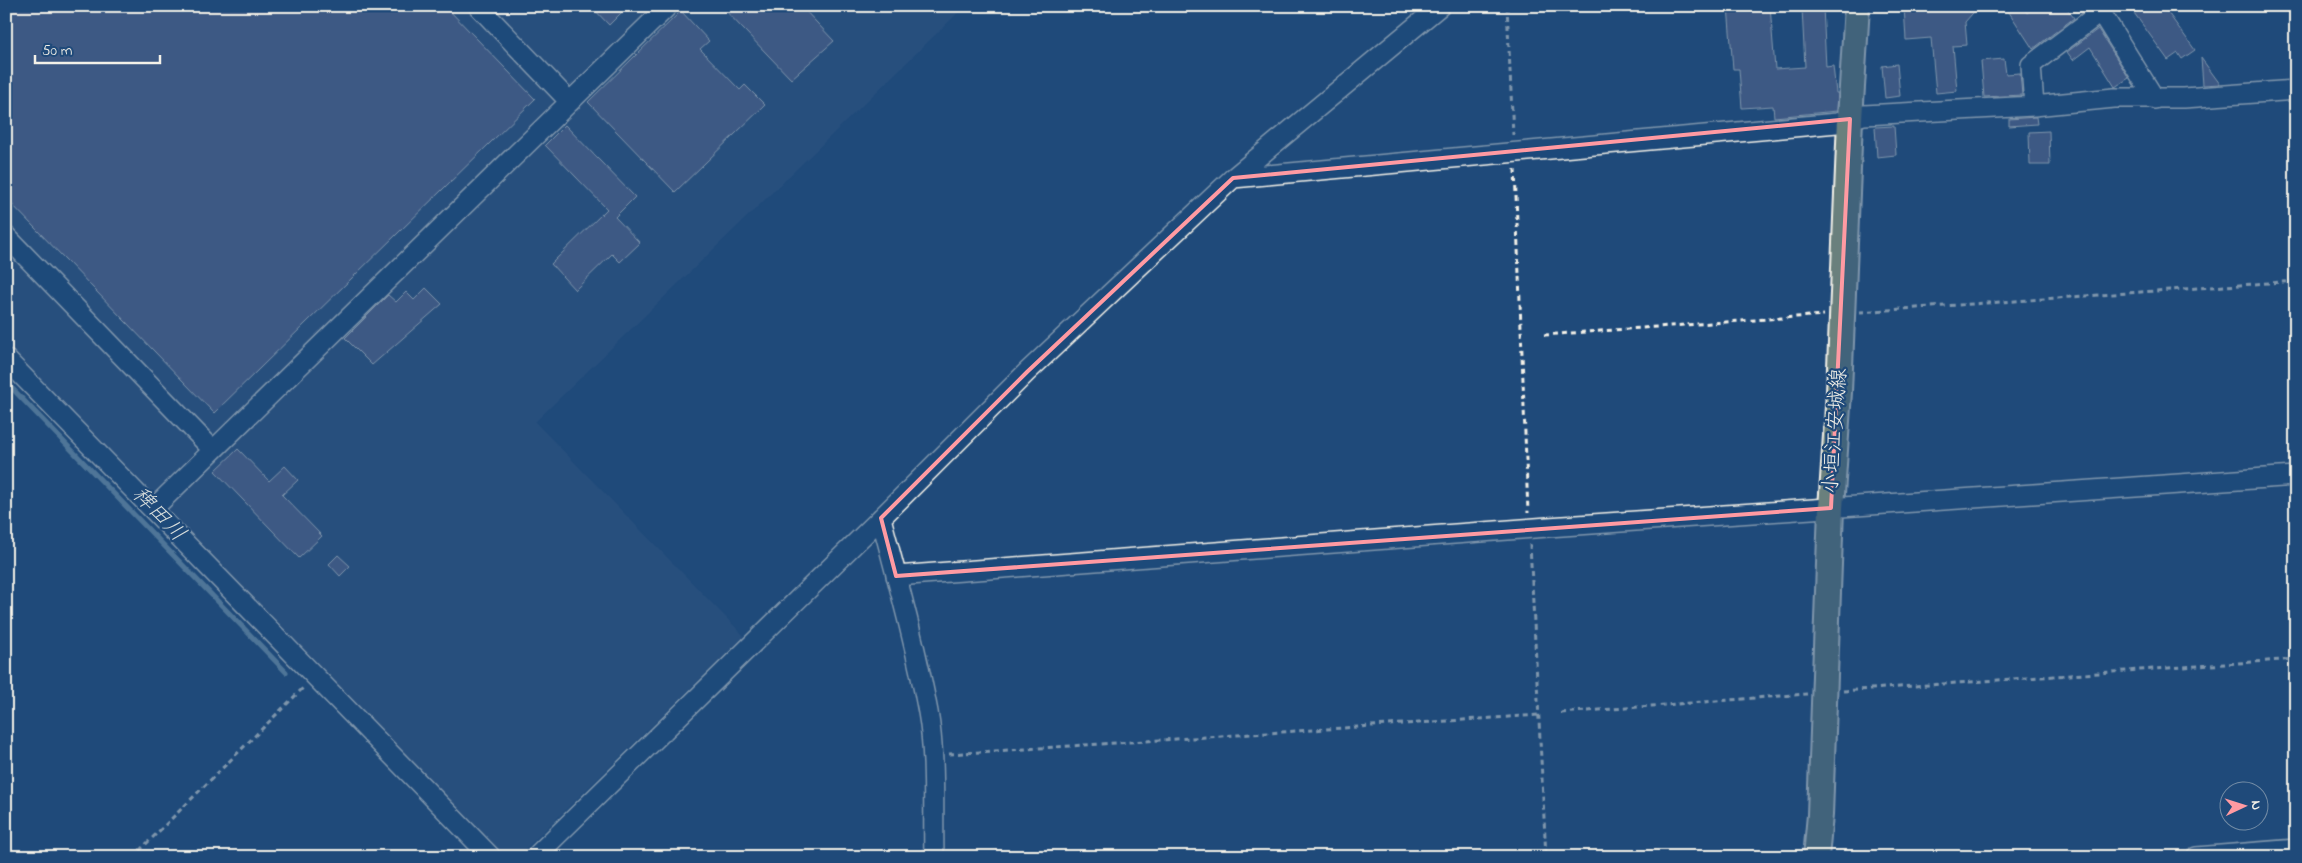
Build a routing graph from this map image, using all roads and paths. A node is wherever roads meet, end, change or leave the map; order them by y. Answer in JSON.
{"nodes":[{"id":1,"x":478,"y":6,"type":"edge"},
{"id":2,"x":668,"y":6,"type":"edge"},
{"id":3,"x":1440,"y":6,"type":"edge"},
{"id":4,"x":1507,"y":6,"type":"edge"},
{"id":5,"x":1857,"y":6,"type":"edge"},
{"id":6,"x":2099,"y":9,"type":"edge"},
{"id":7,"x":2296,"y":90,"type":"edge"},
{"id":8,"x":2155,"y":99,"type":"junction"},
{"id":9,"x":570,"y":102,"type":"junction"},
{"id":10,"x":2034,"y":106,"type":"junction"},
{"id":11,"x":1850,"y":119,"type":"junction"},
{"id":12,"x":1514,"y":153,"type":"junction"},
{"id":13,"x":1233,"y":178,"type":"junction"},
{"id":14,"x":6,"y":236,"type":"edge"},
{"id":15,"x":2296,"y":281,"type":"edge"},
{"id":16,"x":1843,"y":313,"type":"junction"},
{"id":17,"x":1544,"y":334,"type":"dead end"},
{"id":18,"x":6,"y":359,"type":"edge"},
{"id":19,"x":213,"y":450,"type":"junction"},
{"id":20,"x":2296,"y":476,"type":"edge"},
{"id":21,"x":153,"y":508,"type":"junction"},
{"id":22,"x":1830,"y":508,"type":"junction"},
{"id":23,"x":881,"y":518,"type":"junction"},
{"id":24,"x":1529,"y":530,"type":"junction"},
{"id":25,"x":896,"y":576,"type":"junction"},
{"id":26,"x":2296,"y":659,"type":"edge"},
{"id":27,"x":314,"y":677,"type":"junction"},
{"id":28,"x":1823,"y":693,"type":"junction"},
{"id":29,"x":1561,"y":713,"type":"dead end"},
{"id":30,"x":1539,"y":715,"type":"junction"},
{"id":31,"x":931,"y":756,"type":"junction"},
{"id":32,"x":2296,"y":849,"type":"edge"},
{"id":33,"x":133,"y":857,"type":"edge"},
{"id":34,"x":491,"y":857,"type":"edge"},
{"id":35,"x":535,"y":857,"type":"edge"},
{"id":36,"x":934,"y":857,"type":"edge"},
{"id":37,"x":1546,"y":857,"type":"edge"},
{"id":38,"x":1816,"y":857,"type":"edge"},
{"id":39,"x":2196,"y":857,"type":"edge"}],
"edges":[{"from":1,"to":9,"type":"street"},
{"from":2,"to":9,"type":"street"},
{"from":3,"to":13,"type":"street"},
{"from":4,"to":12,"type":"path"},
{"from":5,"to":11,"type":"main road","name":"小垣江安城線"},
{"from":6,"to":8,"type":"street"},
{"from":6,"to":10,"type":"street"},
{"from":7,"to":8,"type":"street"},
{"from":8,"to":10,"type":"street"},
{"from":9,"to":19,"type":"street"},
{"from":10,"to":11,"type":"street"},
{"from":11,"to":12,"type":"street"},
{"from":11,"to":16,"type":"main road","name":"小垣江安城線"},
{"from":12,"to":13,"type":"street"},
{"from":12,"to":24,"type":"path"},
{"from":13,"to":23,"type":"street"},
{"from":14,"to":19,"type":"street"},
{"from":15,"to":16,"type":"path"},
{"from":16,"to":17,"type":"path"},
{"from":16,"to":22,"type":"main road","name":"小垣江安城線"},
{"from":18,"to":21,"type":"street"},
{"from":19,"to":21,"type":"street"},
{"from":20,"to":22,"type":"street"},
{"from":21,"to":27,"type":"street"},
{"from":22,"to":24,"type":"street"},
{"from":22,"to":28,"type":"main road","name":"小垣江安城線"},
{"from":23,"to":25,"type":"street"},
{"from":23,"to":35,"type":"street"},
{"from":24,"to":25,"type":"street"},
{"from":24,"to":30,"type":"path"},
{"from":25,"to":31,"type":"street"},
{"from":26,"to":28,"type":"path"},
{"from":27,"to":33,"type":"path"},
{"from":27,"to":34,"type":"street"},
{"from":28,"to":29,"type":"path"},
{"from":28,"to":38,"type":"main road","name":"小垣江安城線"},
{"from":30,"to":31,"type":"path"},
{"from":30,"to":37,"type":"path"},
{"from":31,"to":36,"type":"street"},
{"from":32,"to":39,"type":"street"}]}
